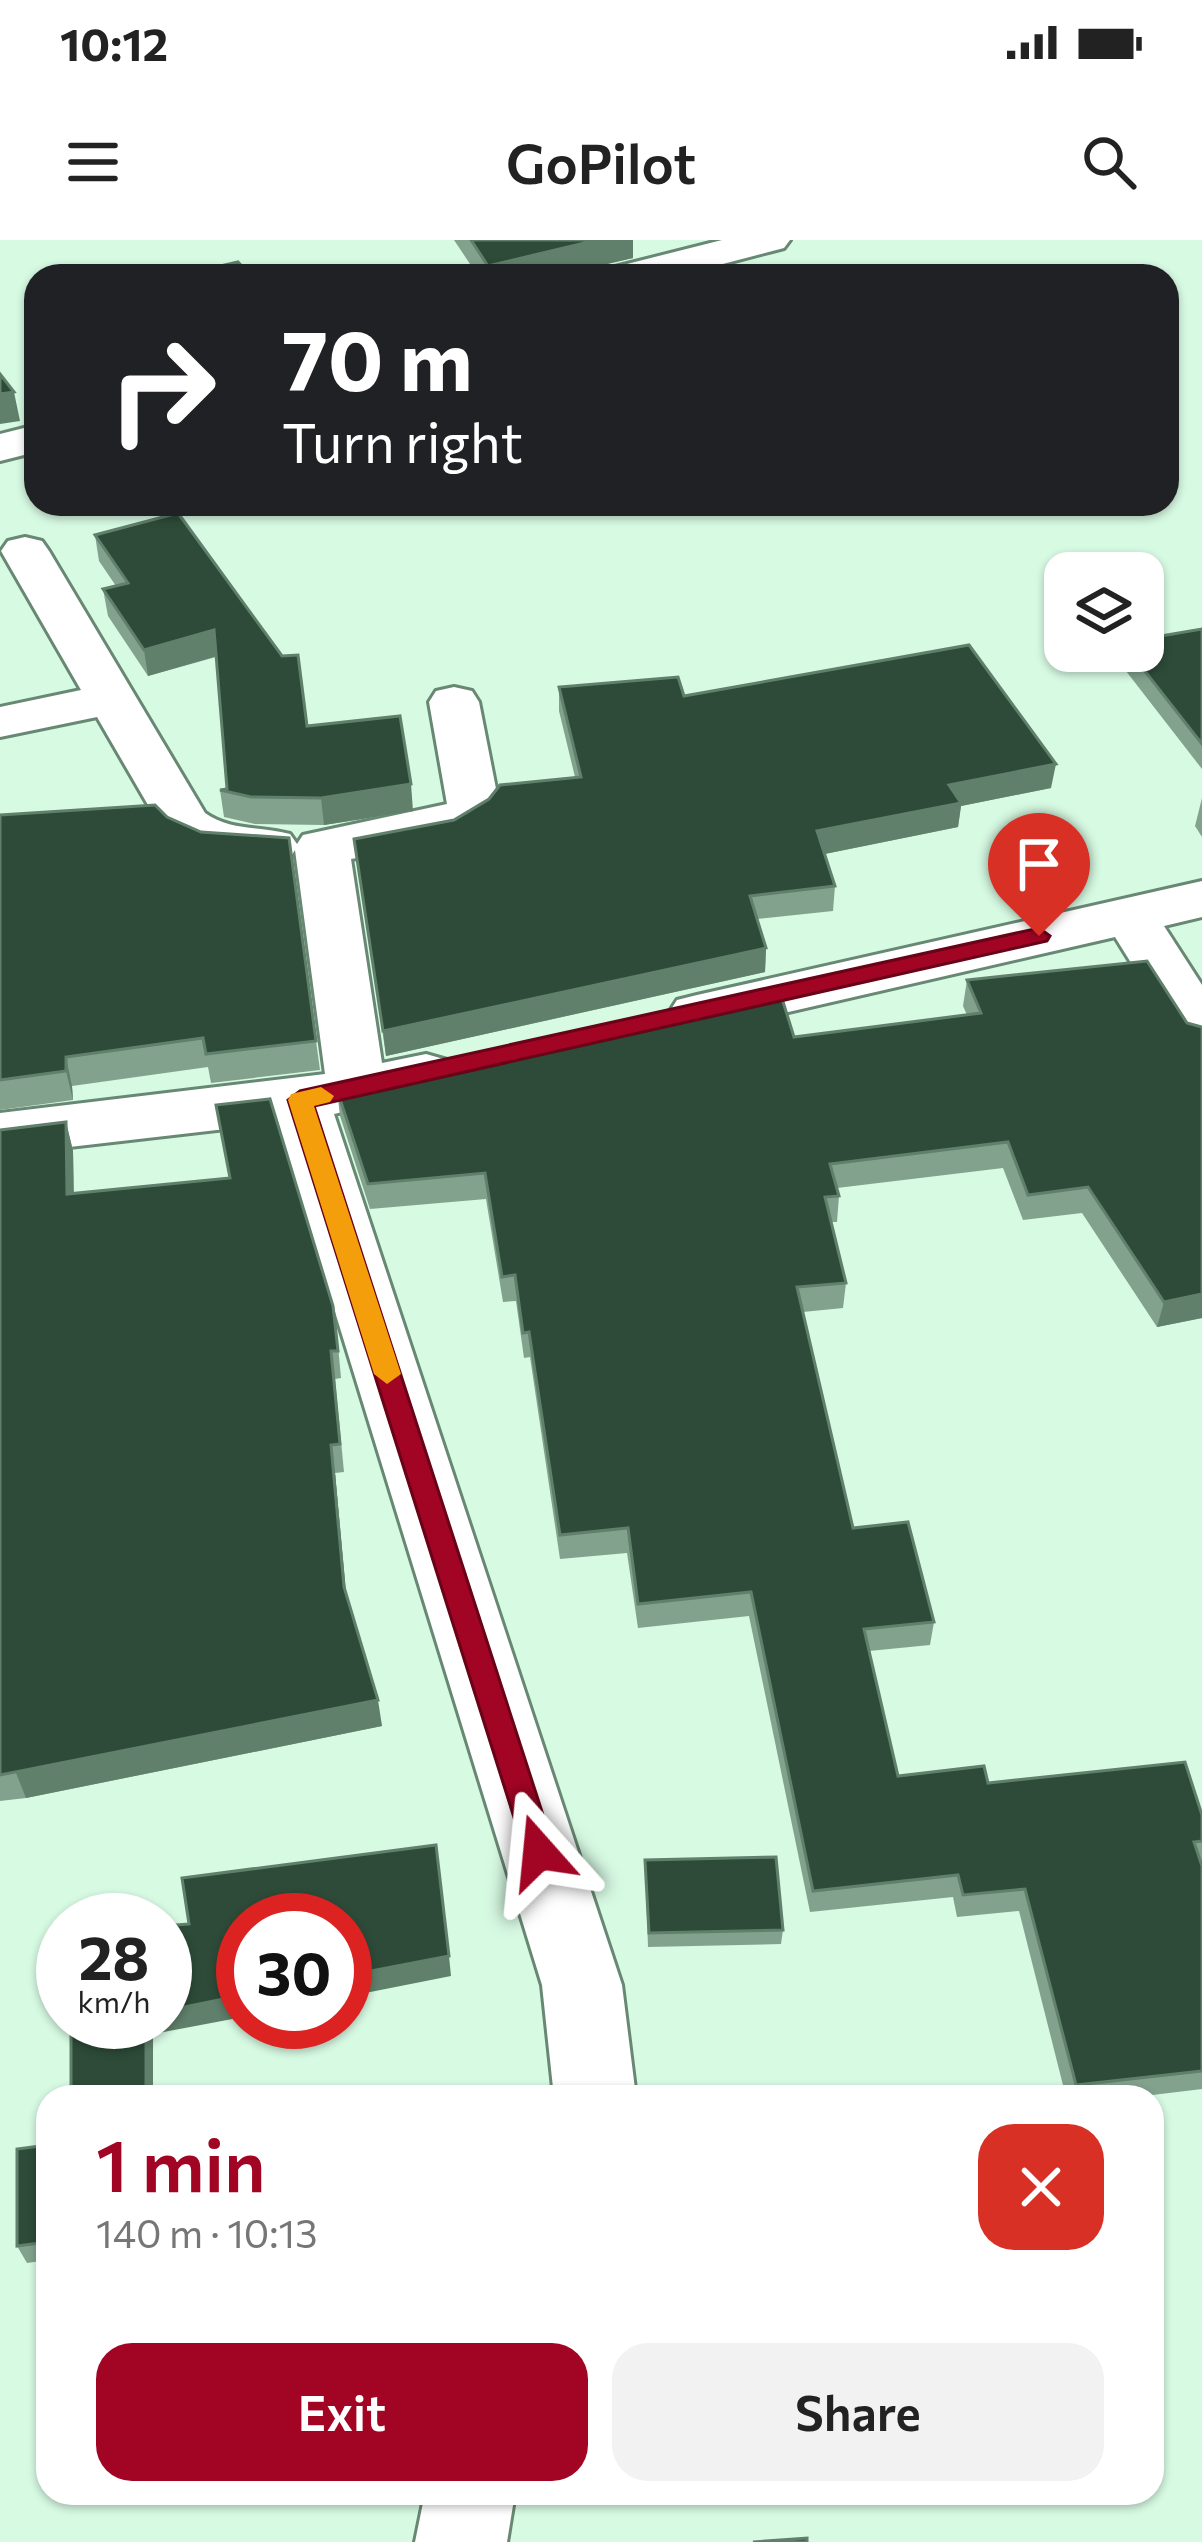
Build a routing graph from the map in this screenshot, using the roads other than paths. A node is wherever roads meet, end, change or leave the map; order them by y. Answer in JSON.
{"nodes":[{"id":1,"x":770,"y":240,"type":"edge"},
{"id":2,"x":676,"y":264,"type":"edge"},
{"id":3,"x":8,"y":538,"type":"edge"},
{"id":4,"x":112,"y":699,"type":"junction"},
{"id":5,"x":454,"y":702,"type":"dead end"},
{"id":6,"x":0,"y":722,"type":"edge"},
{"id":7,"x":175,"y":812,"type":"junction"},
{"id":8,"x":112,"y":815,"type":"edge"},
{"id":9,"x":322,"y":847,"type":"junction"},
{"id":10,"x":1202,"y":899,"type":"edge"},
{"id":11,"x":1129,"y":915,"type":"junction"},
{"id":12,"x":634,"y":1028,"type":"edge"},
{"id":13,"x":1202,"y":1031,"type":"edge"},
{"id":14,"x":475,"y":1063,"type":"edge"},
{"id":15,"x":328,"y":1094,"type":"junction"},
{"id":16,"x":0,"y":1134,"type":"edge"},
{"id":17,"x":594,"y":2085,"type":"edge"},
{"id":18,"x":468,"y":2505,"type":"edge"},
{"id":19,"x":461,"y":2542,"type":"edge"}],
"edges":[{"from":1,"to":2,"type":"street"},
{"from":3,"to":4,"type":"street"},
{"from":4,"to":6,"type":"street"},
{"from":4,"to":7,"type":"street"},
{"from":5,"to":9,"type":"street"},
{"from":7,"to":8,"type":"street"},
{"from":7,"to":9,"type":"street"},
{"from":9,"to":15,"type":"street"},
{"from":10,"to":11,"type":"street"},
{"from":11,"to":12,"type":"street"},
{"from":11,"to":13,"type":"street"},
{"from":14,"to":15,"type":"street"},
{"from":15,"to":16,"type":"street"},
{"from":15,"to":17,"type":"street"},
{"from":18,"to":19,"type":"street"}]}
